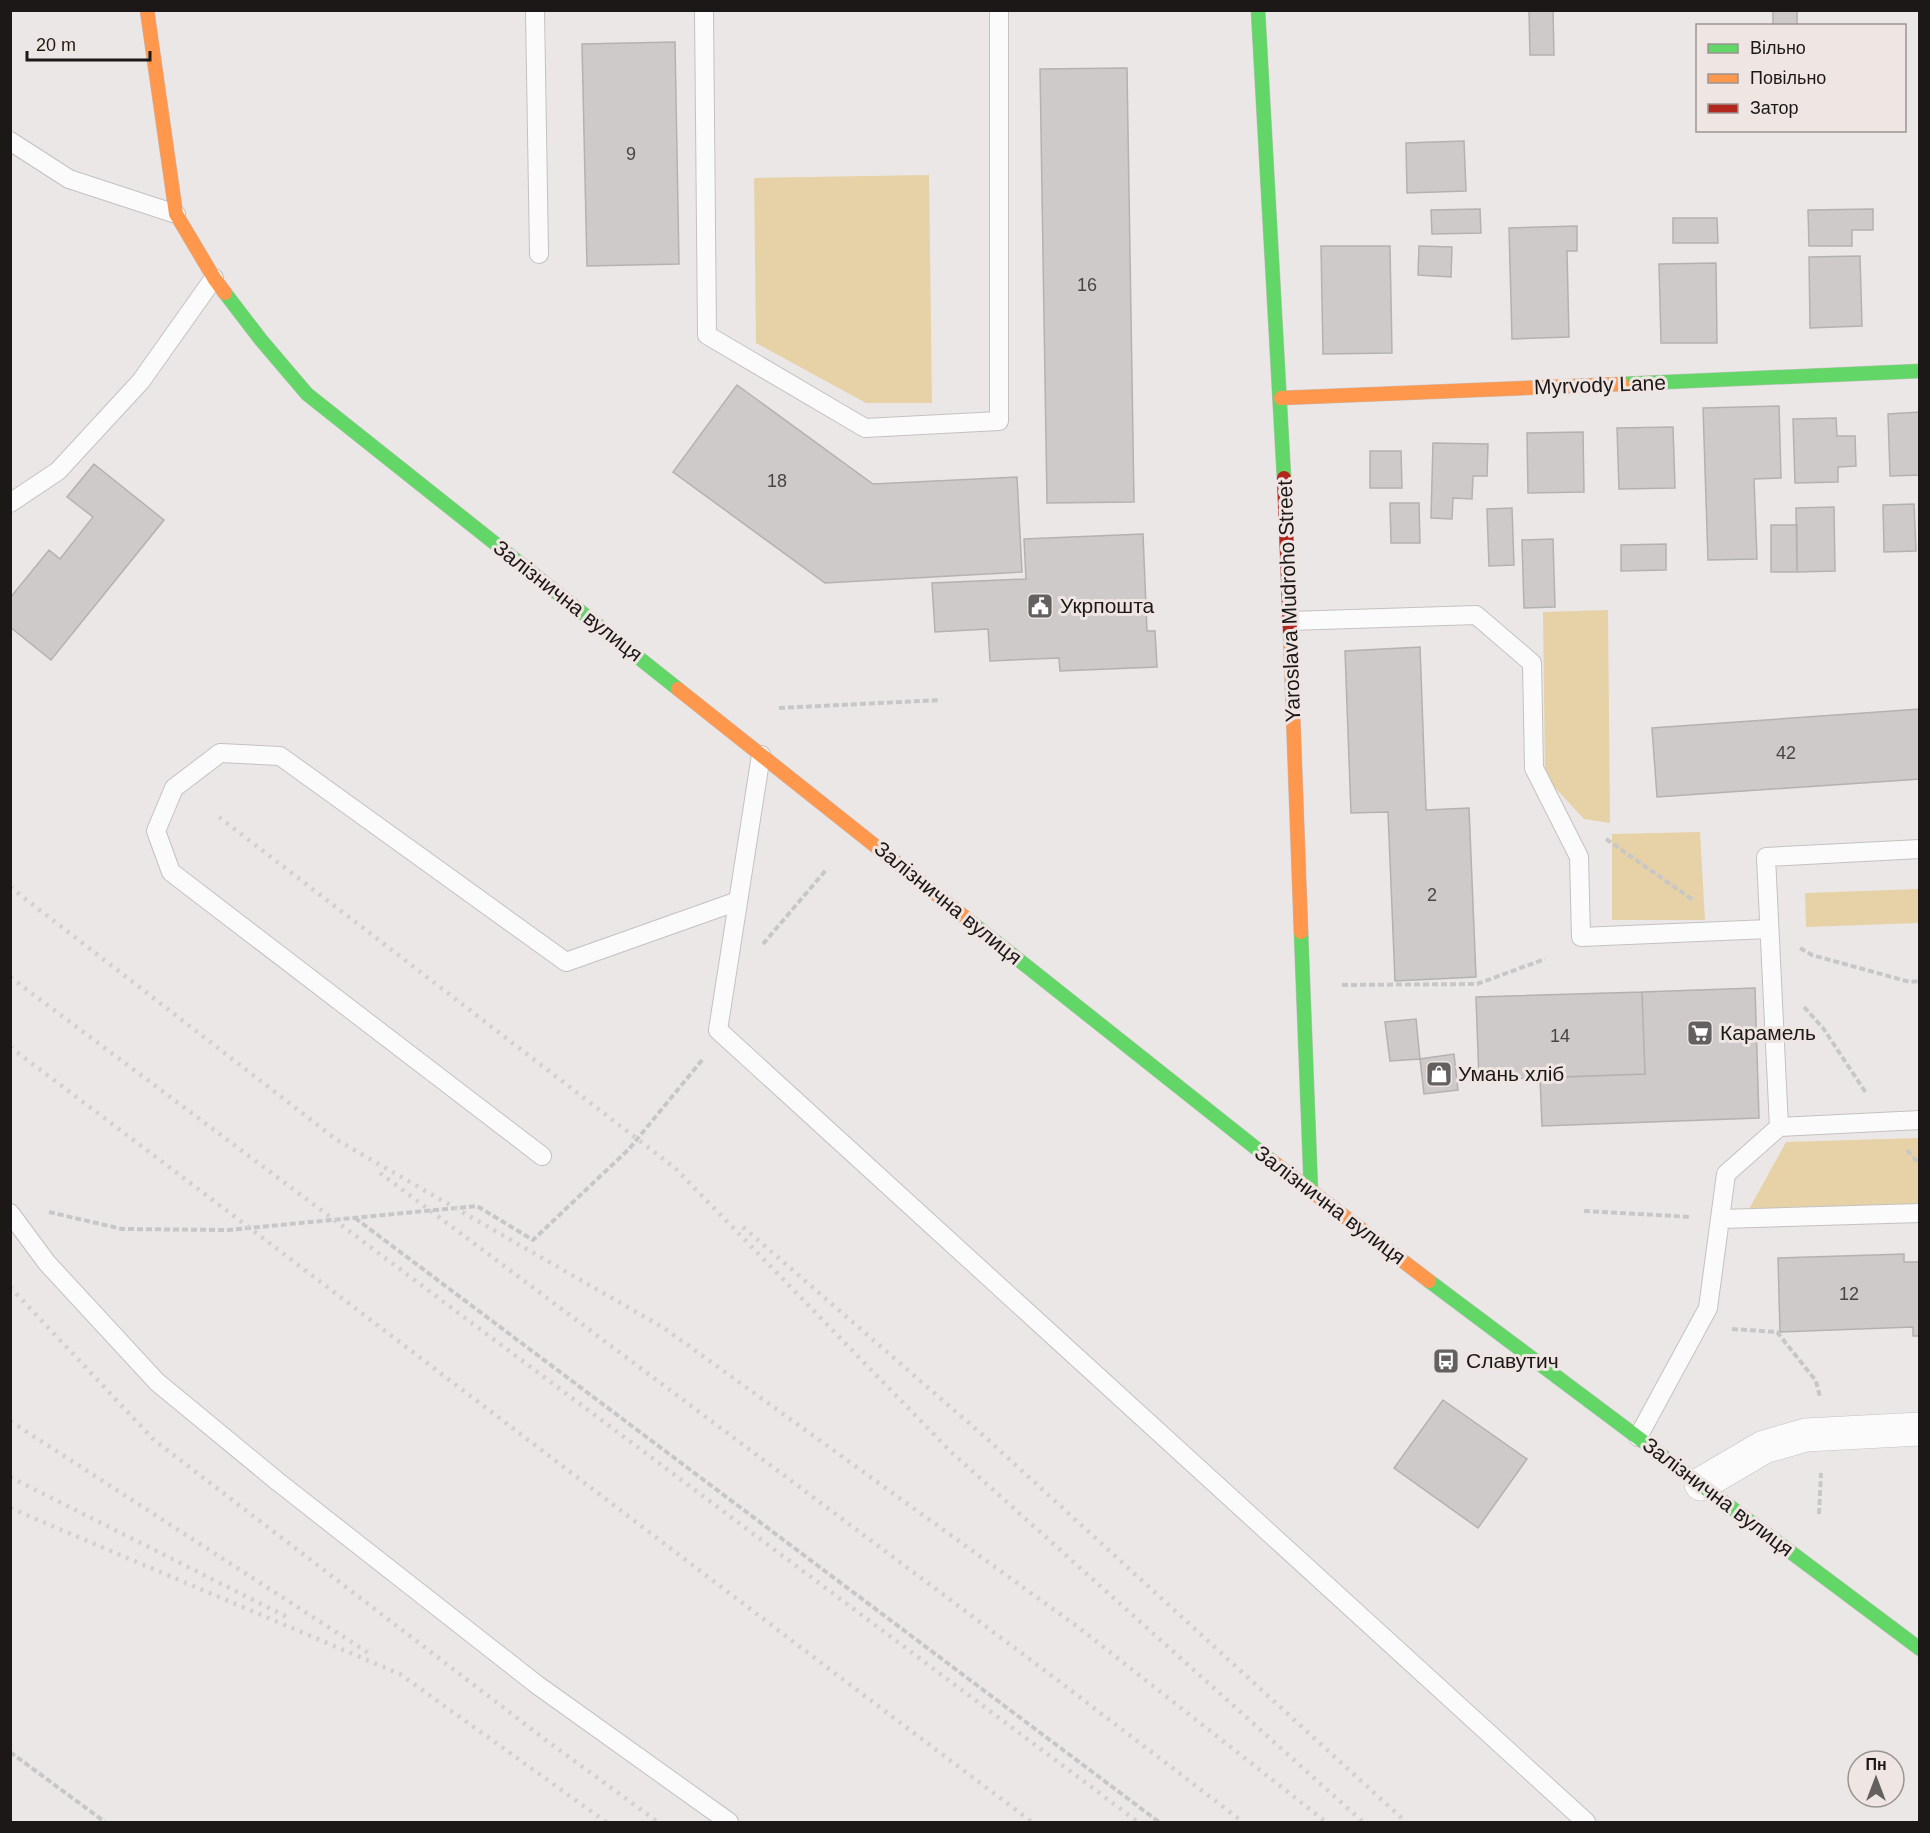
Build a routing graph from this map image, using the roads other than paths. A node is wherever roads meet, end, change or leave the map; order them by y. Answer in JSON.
{"nodes":[{"id":1,"x":147,"y":10,"type":"edge"},
{"id":2,"x":535,"y":10,"type":"edge"},
{"id":3,"x":704,"y":10,"type":"edge"},
{"id":4,"x":999,"y":10,"type":"edge"},
{"id":5,"x":1258,"y":10,"type":"edge"},
{"id":6,"x":10,"y":141,"type":"edge"},
{"id":7,"x":176,"y":214,"type":"junction"},
{"id":8,"x":538,"y":254,"type":"dead end"},
{"id":9,"x":214,"y":278,"type":"junction"},
{"id":10,"x":1920,"y":371,"type":"edge"},
{"id":11,"x":1281,"y":398,"type":"junction"},
{"id":12,"x":10,"y":502,"type":"edge"},
{"id":13,"x":1290,"y":621,"type":"junction"},
{"id":14,"x":761,"y":755,"type":"junction"},
{"id":15,"x":1920,"y":849,"type":"edge"},
{"id":16,"x":738,"y":901,"type":"junction"},
{"id":17,"x":1769,"y":929,"type":"junction"},
{"id":18,"x":1920,"y":1119,"type":"edge"},
{"id":19,"x":1779,"y":1127,"type":"junction"},
{"id":20,"x":542,"y":1156,"type":"dead end"},
{"id":21,"x":1311,"y":1192,"type":"junction"},
{"id":22,"x":1920,"y":1213,"type":"edge"},
{"id":23,"x":10,"y":1214,"type":"edge"},
{"id":24,"x":1720,"y":1219,"type":"junction"},
{"id":25,"x":1920,"y":1429,"type":"edge"},
{"id":26,"x":1638,"y":1437,"type":"junction"},
{"id":27,"x":1701,"y":1484,"type":"junction"},
{"id":28,"x":1920,"y":1649,"type":"edge"},
{"id":29,"x":729,"y":1822,"type":"edge"},
{"id":30,"x":1586,"y":1822,"type":"edge"}],
"edges":[{"from":1,"to":7,"type":"main road"},
{"from":2,"to":8,"type":"lane"},
{"from":3,"to":4,"type":"lane"},
{"from":5,"to":11,"type":"main road","name":"Yaroslava Mudroho Street"},
{"from":6,"to":7,"type":"lane"},
{"from":7,"to":9,"type":"main road","name":"Залізнична вулиця"},
{"from":9,"to":12,"type":"lane"},
{"from":9,"to":14,"type":"main road","name":"Залізнична вулиця"},
{"from":10,"to":11,"type":"main road","name":"Myrvody Lane"},
{"from":11,"to":13,"type":"main road","name":"Yaroslava Mudroho Street"},
{"from":13,"to":17,"type":"lane"},
{"from":13,"to":21,"type":"main road","name":"Yaroslava Mudroho Street"},
{"from":14,"to":16,"type":"lane"},
{"from":14,"to":21,"type":"main road","name":"Залізнична вулиця"},
{"from":15,"to":17,"type":"lane"},
{"from":16,"to":20,"type":"lane"},
{"from":16,"to":30,"type":"lane"},
{"from":17,"to":19,"type":"lane"},
{"from":18,"to":19,"type":"lane"},
{"from":19,"to":24,"type":"lane"},
{"from":21,"to":26,"type":"main road","name":"Залізнична вулиця"},
{"from":22,"to":24,"type":"lane"},
{"from":23,"to":29,"type":"lane"},
{"from":24,"to":26,"type":"lane"},
{"from":25,"to":27,"type":"street"},
{"from":26,"to":27,"type":"main road","name":"Залізнична вулиця"},
{"from":27,"to":28,"type":"main road","name":"Залізнична вулиця"}]}
